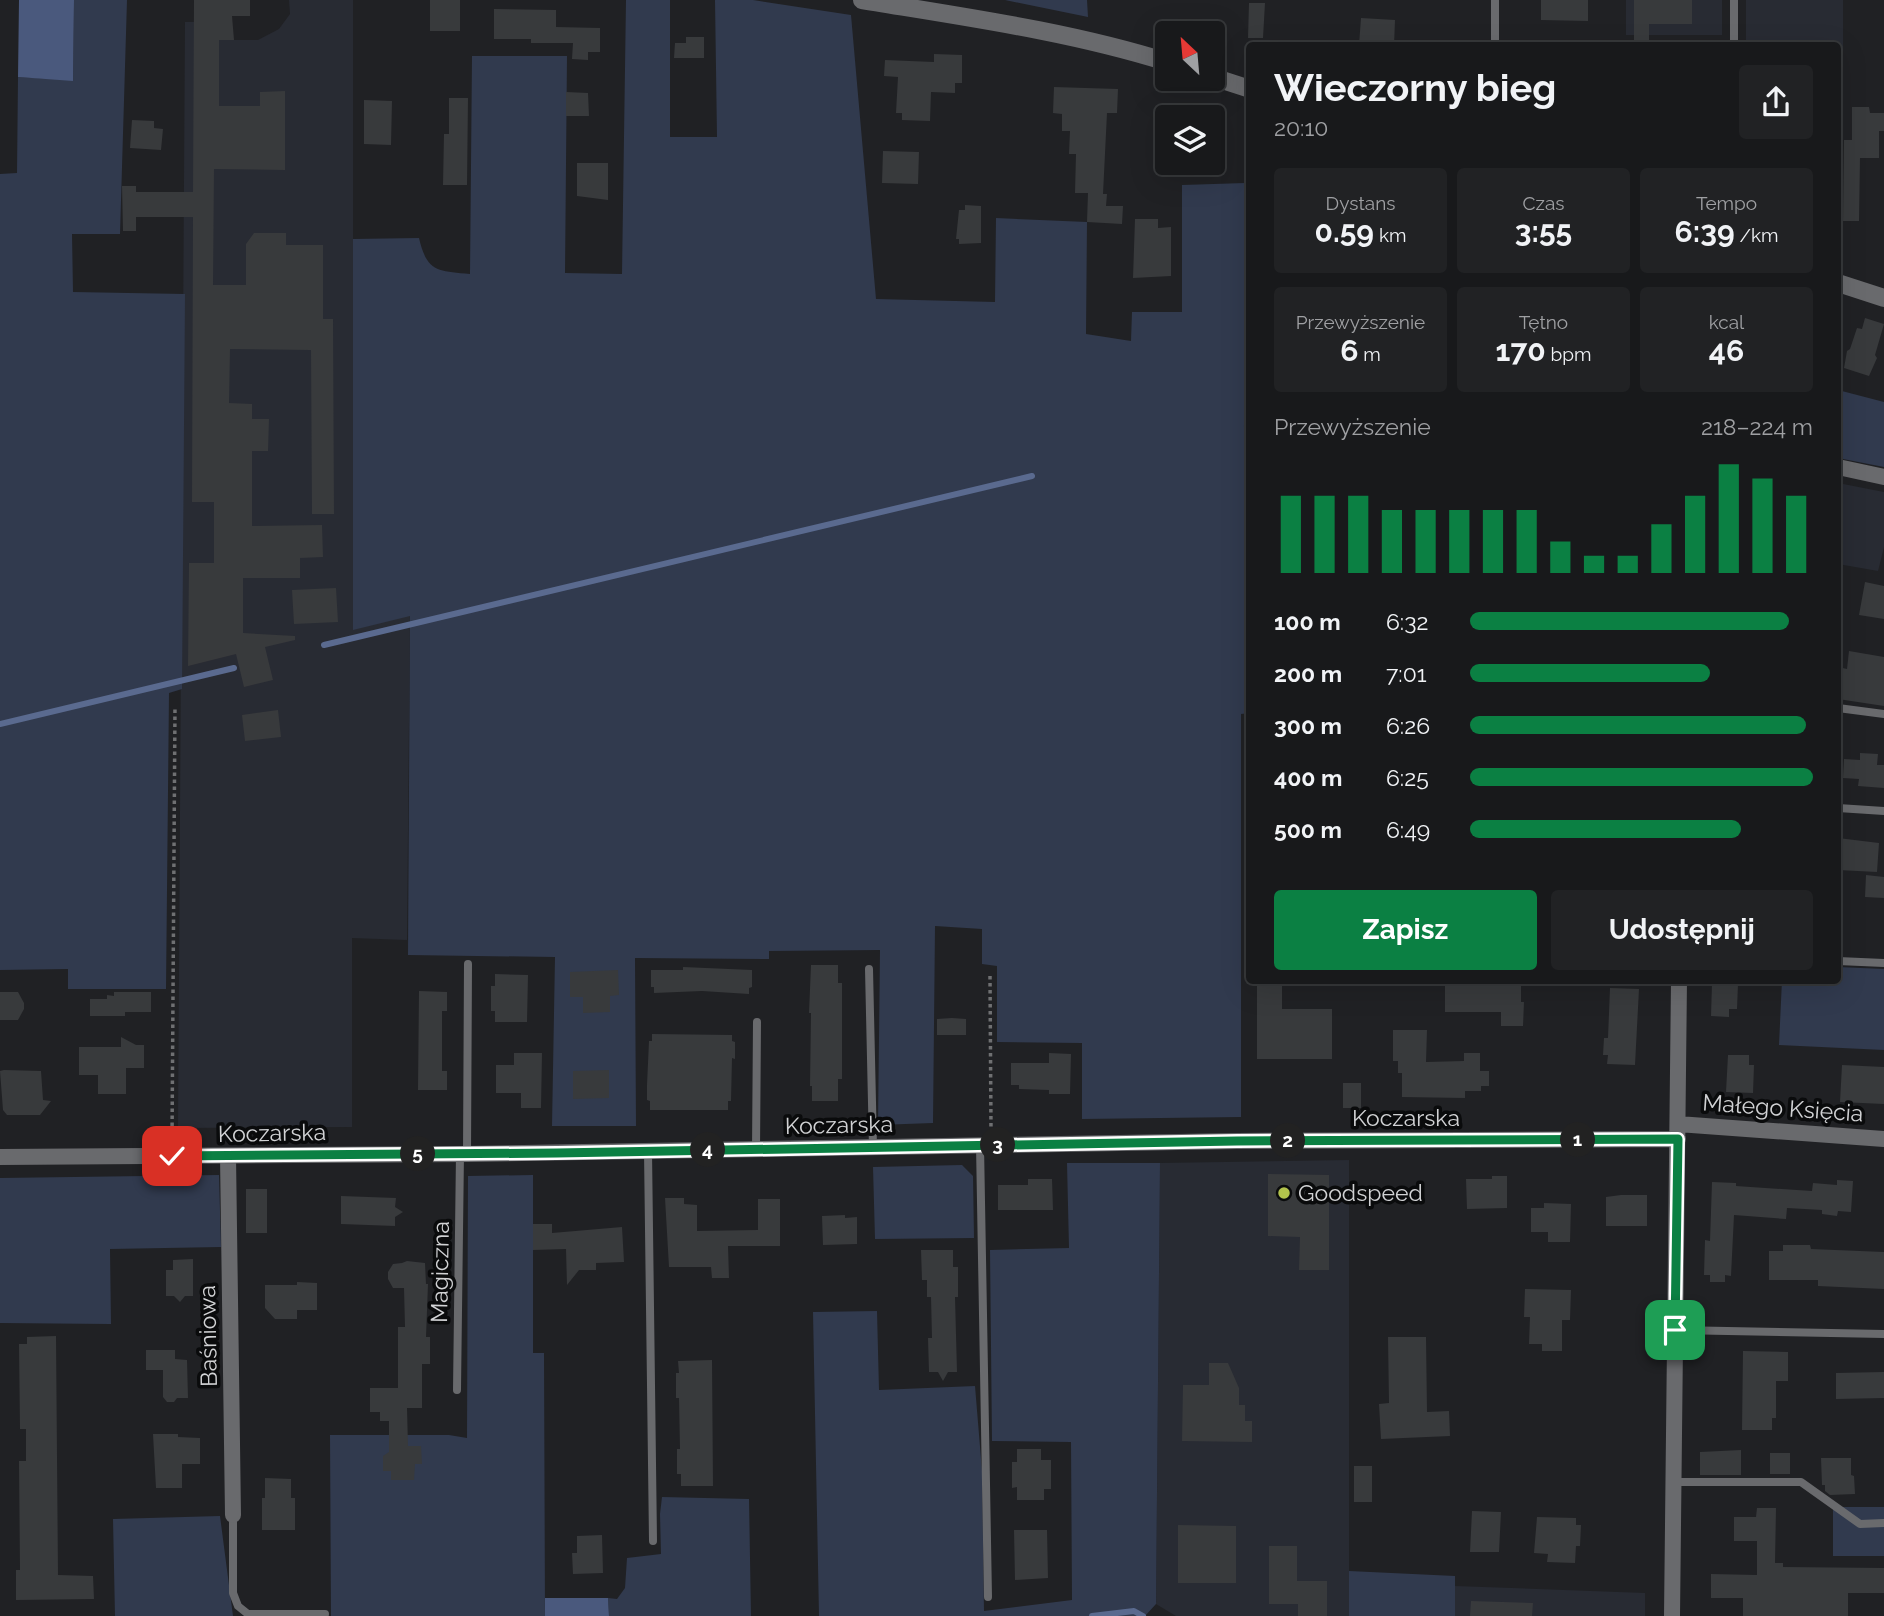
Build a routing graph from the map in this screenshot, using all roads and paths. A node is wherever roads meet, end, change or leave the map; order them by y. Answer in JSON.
{"nodes":[{"id":1,"x":862,"y":0,"type":"edge"},
{"id":2,"x":1495,"y":0,"type":"edge"},
{"id":3,"x":1734,"y":0,"type":"edge"},
{"id":4,"x":1495,"y":42,"type":"edge"},
{"id":5,"x":1734,"y":42,"type":"edge"},
{"id":6,"x":1155,"y":58,"type":"edge"},
{"id":7,"x":1225,"y":81,"type":"edge"},
{"id":8,"x":1246,"y":88,"type":"edge"},
{"id":9,"x":1841,"y":284,"type":"edge"},
{"id":10,"x":1884,"y":298,"type":"edge"},
{"id":11,"x":1841,"y":468,"type":"edge"},
{"id":12,"x":1884,"y":477,"type":"edge"},
{"id":13,"x":175,"y":706,"type":"dead end"},
{"id":14,"x":1841,"y":708,"type":"edge"},
{"id":15,"x":1884,"y":715,"type":"edge"},
{"id":16,"x":1841,"y":808,"type":"edge"},
{"id":17,"x":1884,"y":811,"type":"edge"},
{"id":18,"x":1841,"y":961,"type":"edge"},
{"id":19,"x":1884,"y":963,"type":"edge"},
{"id":20,"x":468,"y":964,"type":"dead end"},
{"id":21,"x":869,"y":969,"type":"dead end"},
{"id":22,"x":990,"y":976,"type":"dead end"},
{"id":23,"x":1679,"y":984,"type":"edge"},
{"id":24,"x":757,"y":1022,"type":"dead end"},
{"id":25,"x":1678,"y":1131,"type":"junction"},
{"id":26,"x":1884,"y":1139,"type":"edge"},
{"id":27,"x":985,"y":1145,"type":"junction"},
{"id":28,"x":873,"y":1147,"type":"junction"},
{"id":29,"x":756,"y":1150,"type":"junction"},
{"id":30,"x":648,"y":1151,"type":"junction"},
{"id":31,"x":464,"y":1154,"type":"junction"},
{"id":32,"x":172,"y":1156,"type":"junction"},
{"id":33,"x":228,"y":1156,"type":"junction"},
{"id":34,"x":0,"y":1157,"type":"edge"},
{"id":35,"x":1675,"y":1330,"type":"junction"},
{"id":36,"x":1884,"y":1334,"type":"edge"},
{"id":37,"x":457,"y":1390,"type":"dead end"},
{"id":38,"x":1673,"y":1482,"type":"junction"},
{"id":39,"x":233,"y":1515,"type":"joint"},
{"id":40,"x":1884,"y":1523,"type":"edge"},
{"id":41,"x":653,"y":1541,"type":"dead end"},
{"id":42,"x":988,"y":1597,"type":"dead end"},
{"id":43,"x":325,"y":1614,"type":"dead end"},
{"id":44,"x":1672,"y":1616,"type":"edge"}],
"edges":[{"from":1,"to":6,"type":"street"},
{"from":2,"to":4,"type":"lane"},
{"from":3,"to":5,"type":"lane"},
{"from":7,"to":8,"type":"street"},
{"from":9,"to":10,"type":"street"},
{"from":11,"to":12,"type":"street"},
{"from":13,"to":32,"type":"path"},
{"from":14,"to":15,"type":"lane"},
{"from":16,"to":17,"type":"lane"},
{"from":18,"to":19,"type":"lane"},
{"from":20,"to":31,"type":"lane","name":"Magiczna"},
{"from":21,"to":28,"type":"lane"},
{"from":22,"to":27,"type":"path"},
{"from":23,"to":25,"type":"street"},
{"from":24,"to":29,"type":"lane"},
{"from":25,"to":26,"type":"street","name":"Małego Księcia"},
{"from":25,"to":27,"type":"street","name":"Koczarska"},
{"from":25,"to":35,"type":"street"},
{"from":27,"to":28,"type":"street","name":"Koczarska"},
{"from":27,"to":42,"type":"lane"},
{"from":28,"to":29,"type":"street","name":"Koczarska"},
{"from":29,"to":30,"type":"street","name":"Koczarska"},
{"from":30,"to":31,"type":"street","name":"Koczarska"},
{"from":30,"to":41,"type":"lane"},
{"from":31,"to":33,"type":"street","name":"Koczarska"},
{"from":31,"to":37,"type":"lane","name":"Magiczna"},
{"from":32,"to":33,"type":"street","name":"Koczarska"},
{"from":32,"to":34,"type":"street","name":"Koczarska"},
{"from":33,"to":39,"type":"street","name":"Baśniowa"},
{"from":35,"to":36,"type":"lane"},
{"from":35,"to":38,"type":"street"},
{"from":38,"to":40,"type":"lane"},
{"from":38,"to":44,"type":"street"},
{"from":39,"to":43,"type":"lane"}]}
